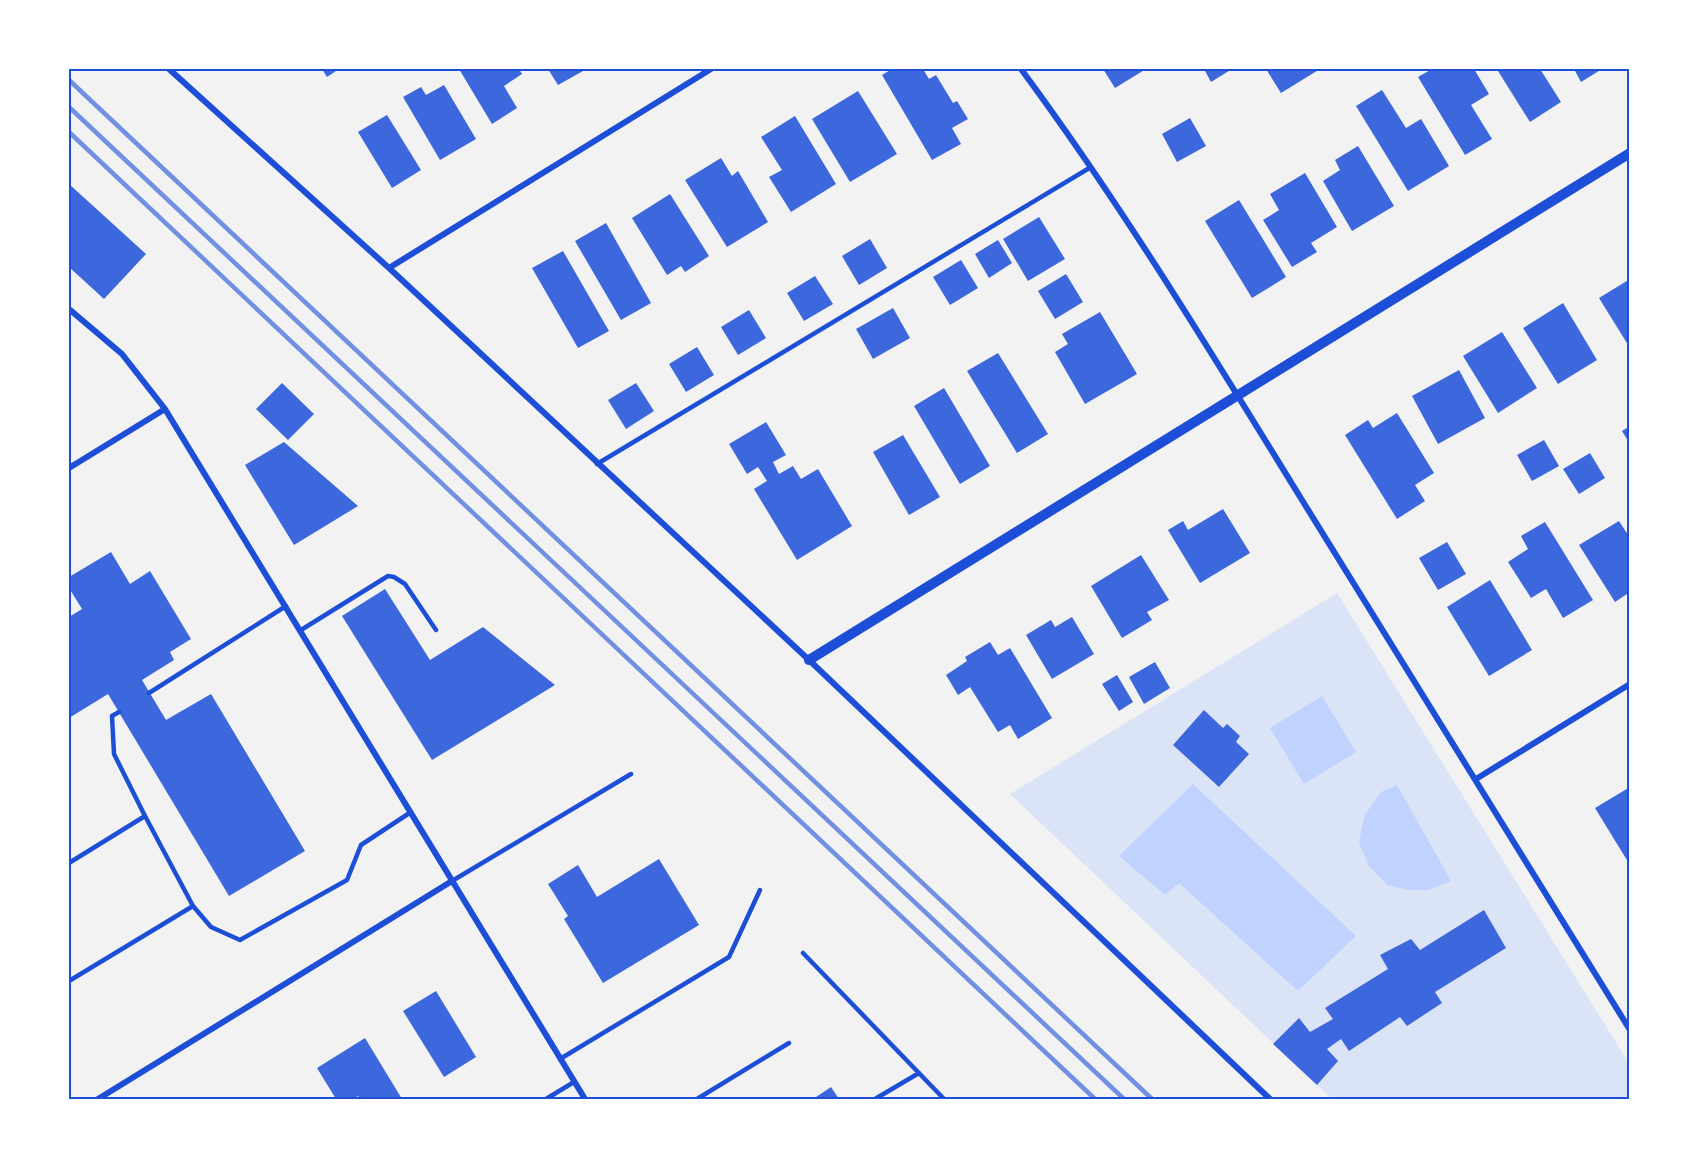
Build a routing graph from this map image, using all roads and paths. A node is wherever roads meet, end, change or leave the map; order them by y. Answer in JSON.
{"nodes":[{"id":1,"x":169,"y":69,"type":"edge"},
{"id":2,"x":711,"y":69,"type":"edge"},
{"id":3,"x":1021,"y":69,"type":"edge"},
{"id":4,"x":1630,"y":153,"type":"edge"},
{"id":5,"x":1091,"y":167,"type":"junction"},
{"id":6,"x":389,"y":268,"type":"junction"},
{"id":7,"x":69,"y":309,"type":"edge"},
{"id":8,"x":1238,"y":395,"type":"junction"},
{"id":9,"x":165,"y":409,"type":"junction"},
{"id":10,"x":597,"y":464,"type":"junction"},
{"id":11,"x":69,"y":468,"type":"edge"},
{"id":12,"x":286,"y":606,"type":"junction"},
{"id":13,"x":301,"y":630,"type":"junction"},
{"id":14,"x":436,"y":630,"type":"dead end"},
{"id":15,"x":809,"y":660,"type":"junction"},
{"id":16,"x":1630,"y":684,"type":"edge"},
{"id":17,"x":149,"y":693,"type":"dead end"},
{"id":18,"x":119,"y":712,"type":"dead end"},
{"id":19,"x":631,"y":774,"type":"dead end"},
{"id":20,"x":1476,"y":780,"type":"junction"},
{"id":21,"x":411,"y":812,"type":"junction"},
{"id":22,"x":145,"y":816,"type":"junction"},
{"id":23,"x":69,"y":863,"type":"edge"},
{"id":24,"x":453,"y":881,"type":"junction"},
{"id":25,"x":760,"y":890,"type":"dead end"},
{"id":26,"x":193,"y":906,"type":"junction"},
{"id":27,"x":802,"y":953,"type":"dead end"},
{"id":28,"x":69,"y":981,"type":"edge"},
{"id":29,"x":1630,"y":1030,"type":"edge"},
{"id":30,"x":789,"y":1042,"type":"dead end"},
{"id":31,"x":560,"y":1059,"type":"junction"},
{"id":32,"x":919,"y":1073,"type":"junction"},
{"id":33,"x":574,"y":1082,"type":"junction"},
{"id":34,"x":98,"y":1099,"type":"edge"},
{"id":35,"x":546,"y":1099,"type":"edge"},
{"id":36,"x":585,"y":1099,"type":"edge"},
{"id":37,"x":697,"y":1099,"type":"edge"},
{"id":38,"x":875,"y":1099,"type":"edge"},
{"id":39,"x":944,"y":1099,"type":"edge"},
{"id":40,"x":1269,"y":1099,"type":"edge"}],
"edges":[{"from":1,"to":6,"type":"street"},
{"from":2,"to":6,"type":"street"},
{"from":3,"to":5,"type":"street"},
{"from":4,"to":8,"type":"street"},
{"from":5,"to":8,"type":"street"},
{"from":5,"to":10,"type":"lane"},
{"from":6,"to":10,"type":"street"},
{"from":7,"to":9,"type":"street"},
{"from":8,"to":15,"type":"street"},
{"from":8,"to":20,"type":"street"},
{"from":9,"to":11,"type":"street"},
{"from":9,"to":12,"type":"street"},
{"from":10,"to":15,"type":"street"},
{"from":12,"to":13,"type":"street"},
{"from":12,"to":17,"type":"lane"},
{"from":13,"to":14,"type":"lane"},
{"from":13,"to":21,"type":"street"},
{"from":15,"to":40,"type":"street"},
{"from":16,"to":20,"type":"street"},
{"from":18,"to":22,"type":"lane"},
{"from":19,"to":24,"type":"lane"},
{"from":20,"to":29,"type":"street"},
{"from":21,"to":24,"type":"street"},
{"from":21,"to":26,"type":"lane"},
{"from":22,"to":23,"type":"lane"},
{"from":22,"to":26,"type":"lane"},
{"from":24,"to":31,"type":"street"},
{"from":24,"to":34,"type":"street"},
{"from":25,"to":31,"type":"lane"},
{"from":26,"to":28,"type":"lane"},
{"from":27,"to":32,"type":"lane"},
{"from":30,"to":37,"type":"lane"},
{"from":31,"to":33,"type":"street"},
{"from":32,"to":38,"type":"lane"},
{"from":32,"to":39,"type":"lane"},
{"from":33,"to":35,"type":"lane"},
{"from":33,"to":36,"type":"street"}]}
